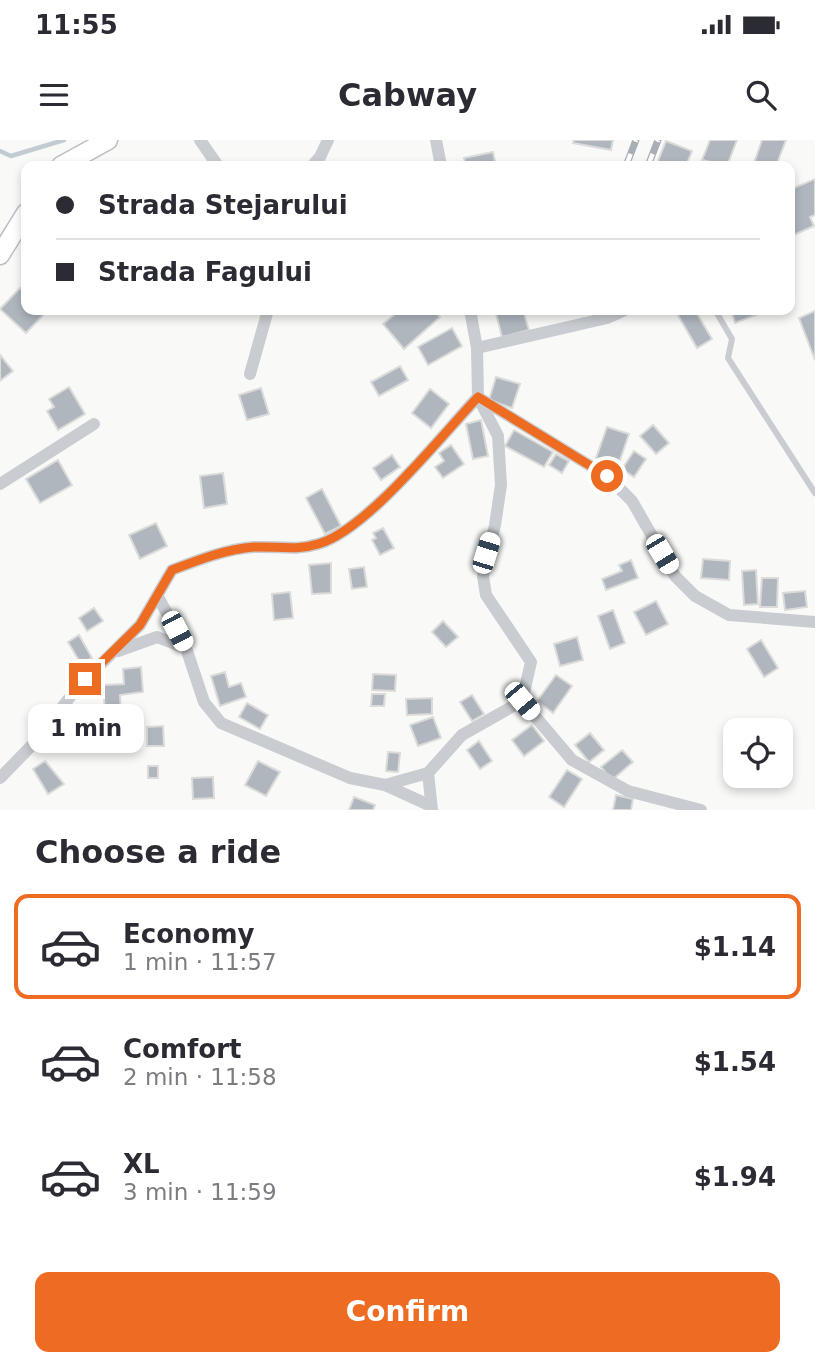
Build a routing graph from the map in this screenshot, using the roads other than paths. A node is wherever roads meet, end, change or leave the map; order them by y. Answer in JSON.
{"nodes":[{"id":1,"x":108,"y":140,"type":"edge"},
{"id":2,"x":200,"y":140,"type":"edge"},
{"id":3,"x":328,"y":140,"type":"edge"},
{"id":4,"x":436,"y":140,"type":"edge"},
{"id":5,"x":70,"y":161,"type":"edge"},
{"id":6,"x":215,"y":161,"type":"edge"},
{"id":7,"x":320,"y":161,"type":"edge"},
{"id":8,"x":440,"y":161,"type":"edge"},
{"id":9,"x":21,"y":221,"type":"edge"},
{"id":10,"x":0,"y":255,"type":"edge"},
{"id":11,"x":267,"y":315,"type":"edge"},
{"id":12,"x":471,"y":315,"type":"edge"},
{"id":13,"x":614,"y":315,"type":"edge"},
{"id":14,"x":718,"y":315,"type":"edge"},
{"id":15,"x":477,"y":348,"type":"junction"},
{"id":16,"x":250,"y":374,"type":"dead end"},
{"id":17,"x":478,"y":397,"type":"junction"},
{"id":18,"x":94,"y":424,"type":"dead end"},
{"id":19,"x":0,"y":484,"type":"edge"},
{"id":20,"x":815,"y":492,"type":"edge"},
{"id":21,"x":158,"y":597,"type":"junction"},
{"id":22,"x":815,"y":622,"type":"edge"},
{"id":23,"x":186,"y":648,"type":"junction"},
{"id":24,"x":116,"y":652,"type":"junction"},
{"id":25,"x":522,"y":701,"type":"junction"},
{"id":26,"x":428,"y":773,"type":"junction"},
{"id":27,"x":0,"y":778,"type":"edge"},
{"id":28,"x":385,"y":785,"type":"junction"},
{"id":29,"x":431,"y":808,"type":"edge"},
{"id":30,"x":701,"y":810,"type":"edge"}],
"edges":[{"from":1,"to":5,"type":"main road"},
{"from":2,"to":6,"type":"street"},
{"from":3,"to":7,"type":"street"},
{"from":4,"to":8,"type":"street"},
{"from":9,"to":10,"type":"main road"},
{"from":11,"to":16,"type":"street"},
{"from":12,"to":15,"type":"street"},
{"from":13,"to":15,"type":"street"},
{"from":14,"to":20,"type":"lane"},
{"from":15,"to":17,"type":"street"},
{"from":17,"to":21,"type":"street"},
{"from":17,"to":22,"type":"street"},
{"from":17,"to":25,"type":"street"},
{"from":18,"to":19,"type":"street"},
{"from":21,"to":23,"type":"street"},
{"from":21,"to":24,"type":"street"},
{"from":23,"to":24,"type":"street"},
{"from":23,"to":28,"type":"street"},
{"from":24,"to":27,"type":"street"},
{"from":25,"to":26,"type":"street"},
{"from":25,"to":30,"type":"street"},
{"from":26,"to":28,"type":"street"},
{"from":26,"to":29,"type":"street"},
{"from":28,"to":29,"type":"street"}]}
